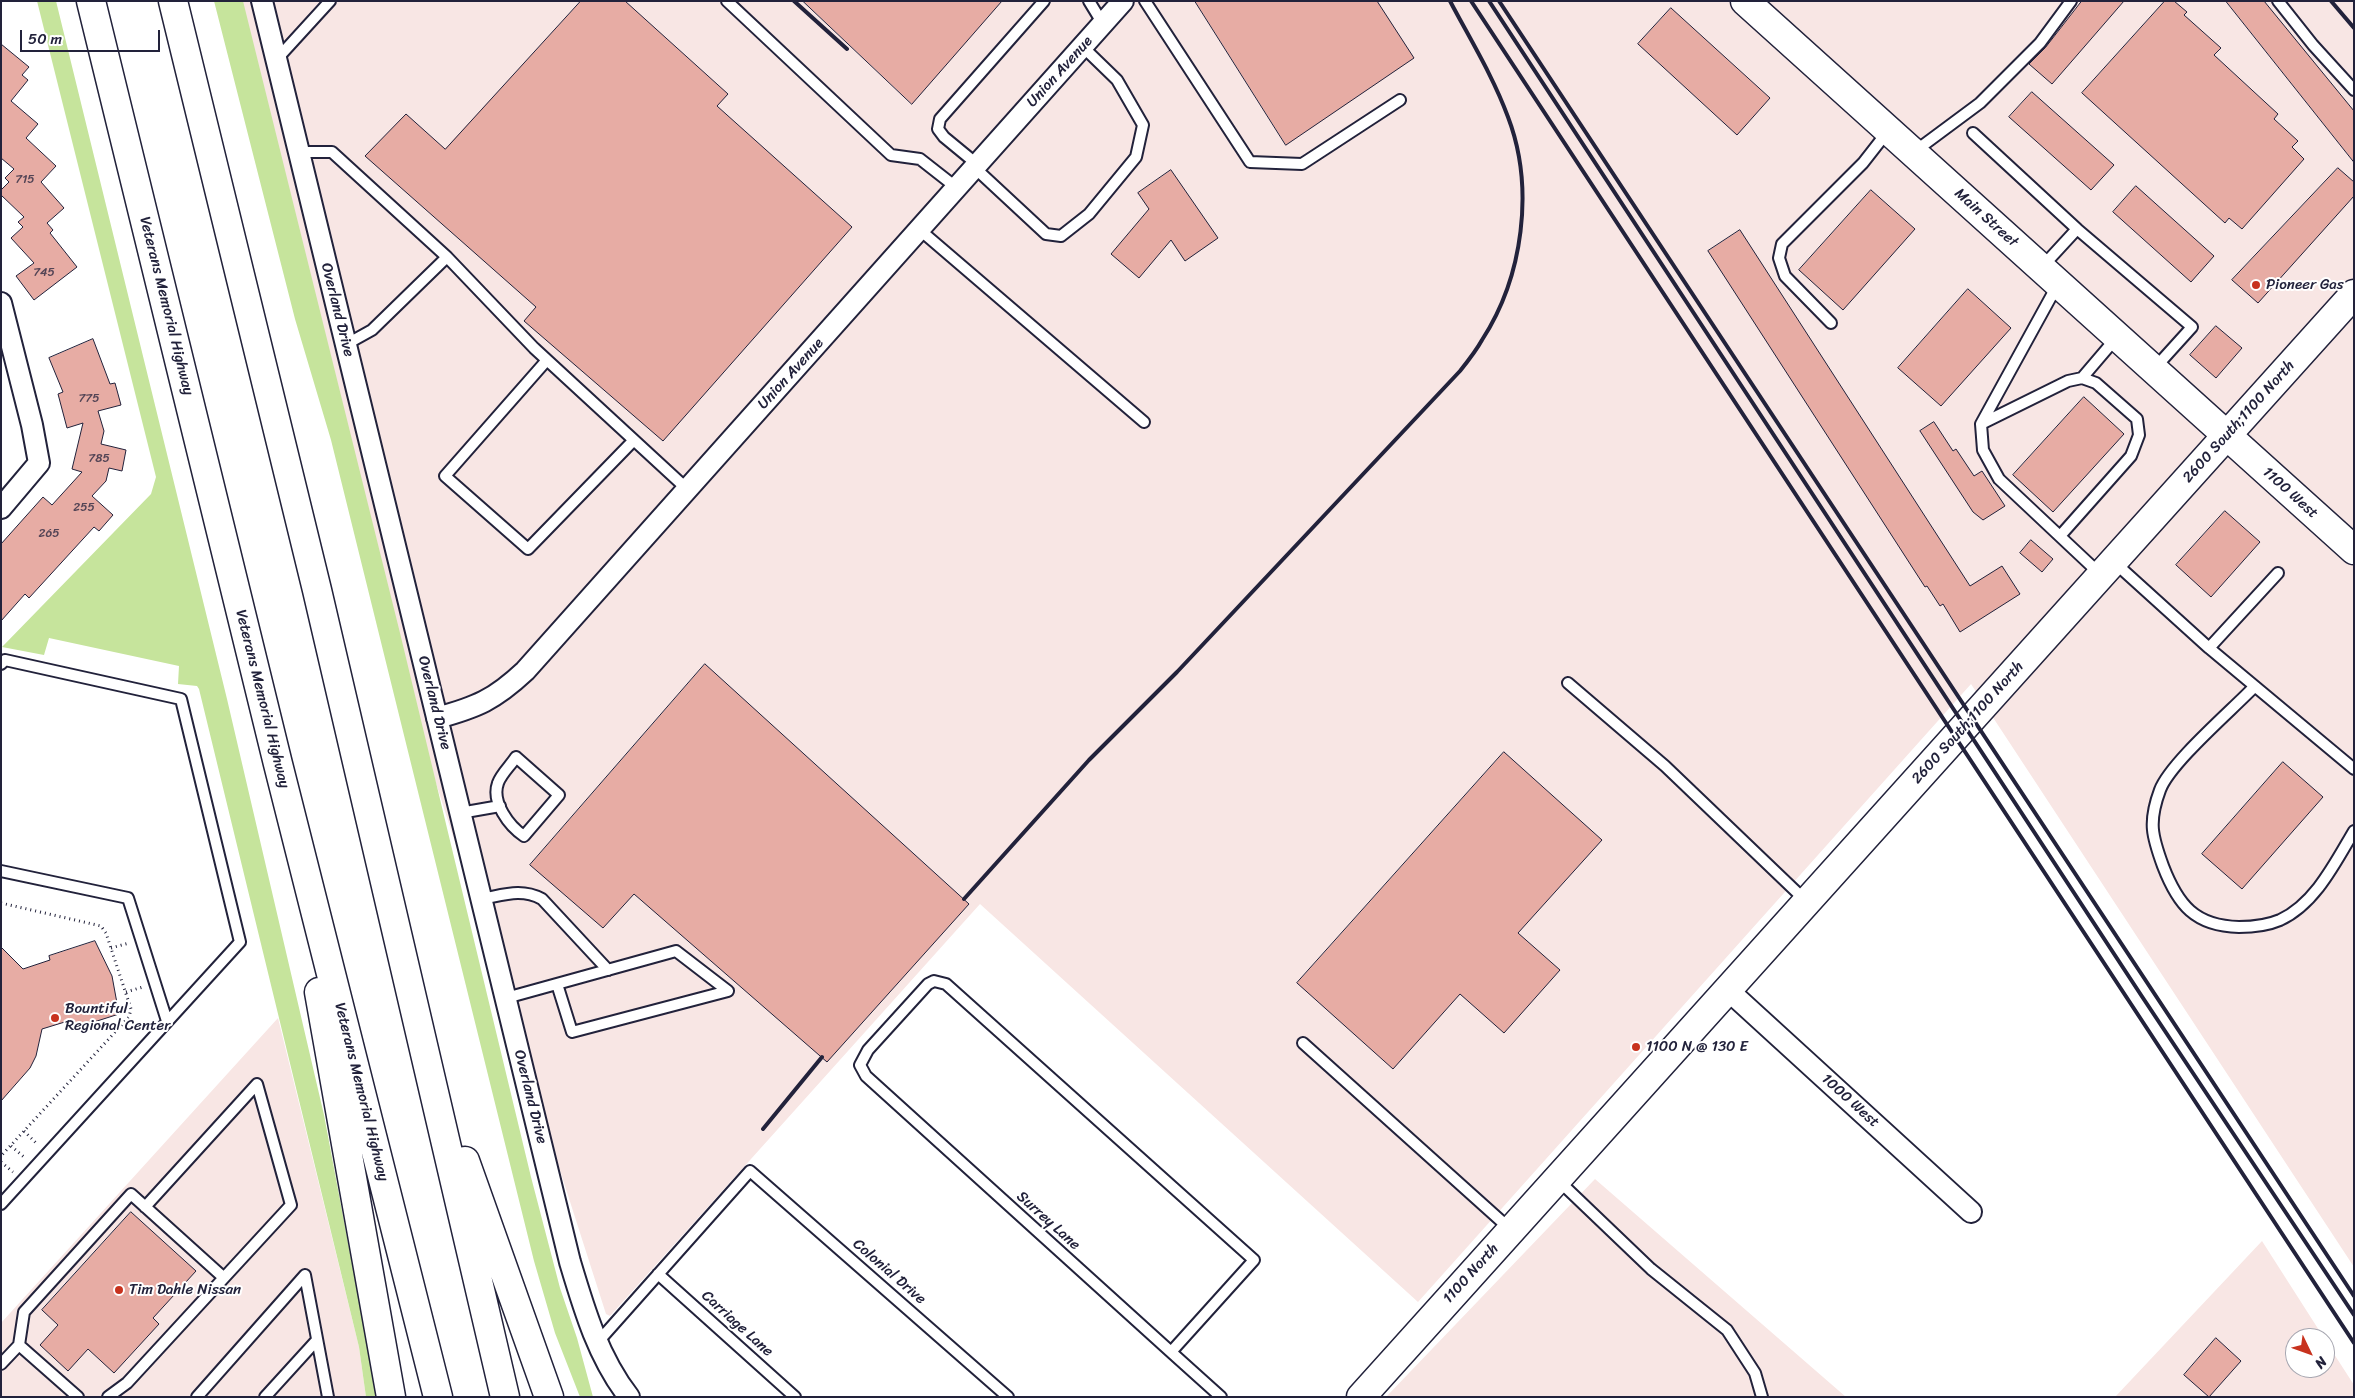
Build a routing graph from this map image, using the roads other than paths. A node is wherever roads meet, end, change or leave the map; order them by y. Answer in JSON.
{"nodes":[{"id":1,"x":91,"y":1,"type":"edge"},
{"id":2,"x":173,"y":1,"type":"edge"},
{"id":3,"x":262,"y":1,"type":"edge"},
{"id":4,"x":330,"y":1,"type":"edge"},
{"id":5,"x":727,"y":1,"type":"edge"},
{"id":6,"x":1044,"y":1,"type":"edge"},
{"id":7,"x":1089,"y":1,"type":"edge"},
{"id":8,"x":1145,"y":1,"type":"edge"},
{"id":9,"x":1745,"y":1,"type":"edge"},
{"id":10,"x":2071,"y":1,"type":"edge"},
{"id":11,"x":2278,"y":1,"type":"edge"},
{"id":12,"x":1122,"y":2,"type":"edge"},
{"id":13,"x":1103,"y":24,"type":"junction"},
{"id":14,"x":1083,"y":47,"type":"junction"},
{"id":15,"x":278,"y":59,"type":"junction"},
{"id":16,"x":2354,"y":90,"type":"edge"},
{"id":17,"x":1400,"y":100,"type":"dead end"},
{"id":18,"x":1888,"y":131,"type":"junction"},
{"id":19,"x":1974,"y":133,"type":"dead end"},
{"id":20,"x":299,"y":152,"type":"junction"},
{"id":21,"x":1913,"y":153,"type":"junction"},
{"id":22,"x":976,"y":166,"type":"junction"},
{"id":23,"x":957,"y":188,"type":"junction"},
{"id":24,"x":2077,"y":229,"type":"junction"},
{"id":25,"x":920,"y":230,"type":"junction"},
{"id":26,"x":447,"y":257,"type":"junction"},
{"id":27,"x":2050,"y":276,"type":"junction"},
{"id":28,"x":2354,"y":294,"type":"edge"},
{"id":29,"x":3,"y":314,"type":"edge"},
{"id":30,"x":1831,"y":323,"type":"dead end"},
{"id":31,"x":2117,"y":337,"type":"junction"},
{"id":32,"x":345,"y":344,"type":"junction"},
{"id":33,"x":547,"y":360,"type":"junction"},
{"id":34,"x":2154,"y":369,"type":"junction"},
{"id":35,"x":2082,"y":378,"type":"junction"},
{"id":36,"x":1144,"y":422,"type":"dead end"},
{"id":37,"x":1981,"y":424,"type":"junction"},
{"id":38,"x":2227,"y":436,"type":"junction"},
{"id":39,"x":634,"y":440,"type":"junction"},
{"id":40,"x":688,"y":489,"type":"junction"},
{"id":41,"x":1,"y":508,"type":"edge"},
{"id":42,"x":2060,"y":536,"type":"junction"},
{"id":43,"x":2354,"y":550,"type":"edge"},
{"id":44,"x":2107,"y":568,"type":"junction"},
{"id":45,"x":2278,"y":573,"type":"dead end"},
{"id":46,"x":2209,"y":648,"type":"junction"},
{"id":47,"x":1,"y":664,"type":"edge"},
{"id":48,"x":1568,"y":683,"type":"dead end"},
{"id":49,"x":2254,"y":687,"type":"junction"},
{"id":50,"x":437,"y":718,"type":"junction"},
{"id":51,"x":278,"y":764,"type":"junction"},
{"id":52,"x":2354,"y":769,"type":"edge"},
{"id":53,"x":500,"y":806,"type":"junction"},
{"id":54,"x":460,"y":812,"type":"junction"},
{"id":55,"x":2354,"y":831,"type":"edge"},
{"id":56,"x":1,"y":871,"type":"edge"},
{"id":57,"x":481,"y":899,"type":"junction"},
{"id":58,"x":1806,"y":902,"type":"junction"},
{"id":59,"x":608,"y":970,"type":"junction"},
{"id":60,"x":557,"y":984,"type":"junction"},
{"id":61,"x":1728,"y":990,"type":"junction"},
{"id":62,"x":506,"y":998,"type":"junction"},
{"id":63,"x":167,"y":1022,"type":"junction"},
{"id":64,"x":1303,"y":1043,"type":"dead end"},
{"id":65,"x":427,"y":1064,"type":"junction"},
{"id":66,"x":1582,"y":1152,"type":"joint"},
{"id":67,"x":1557,"y":1179,"type":"junction"},
{"id":68,"x":1,"y":1204,"type":"edge"},
{"id":69,"x":146,"y":1207,"type":"junction"},
{"id":70,"x":1972,"y":1212,"type":"dead end"},
{"id":71,"x":1511,"y":1230,"type":"junction"},
{"id":72,"x":658,"y":1274,"type":"junction"},
{"id":73,"x":223,"y":1277,"type":"junction"},
{"id":74,"x":316,"y":1341,"type":"junction"},
{"id":75,"x":597,"y":1343,"type":"junction"},
{"id":76,"x":19,"y":1345,"type":"junction"},
{"id":77,"x":1171,"y":1352,"type":"junction"},
{"id":78,"x":1,"y":1364,"type":"edge"},
{"id":79,"x":78,"y":1397,"type":"edge"},
{"id":80,"x":108,"y":1397,"type":"edge"},
{"id":81,"x":197,"y":1397,"type":"edge"},
{"id":82,"x":265,"y":1397,"type":"edge"},
{"id":83,"x":328,"y":1397,"type":"edge"},
{"id":84,"x":391,"y":1397,"type":"edge"},
{"id":85,"x":438,"y":1397,"type":"edge"},
{"id":86,"x":505,"y":1397,"type":"edge"},
{"id":87,"x":549,"y":1397,"type":"edge"},
{"id":88,"x":628,"y":1397,"type":"edge"},
{"id":89,"x":796,"y":1397,"type":"edge"},
{"id":90,"x":1008,"y":1397,"type":"edge"},
{"id":91,"x":1220,"y":1397,"type":"edge"},
{"id":92,"x":1361,"y":1397,"type":"edge"},
{"id":93,"x":1762,"y":1397,"type":"edge"}],
"edges":[{"from":1,"to":51,"type":"main road","name":"Veterans Memorial Highway"},
{"from":2,"to":65,"type":"main road"},
{"from":3,"to":15,"type":"street","name":"Overland Drive"},
{"from":4,"to":15,"type":"lane"},
{"from":5,"to":23,"type":"lane"},
{"from":6,"to":22,"type":"lane"},
{"from":7,"to":13,"type":"lane"},
{"from":8,"to":17,"type":"lane"},
{"from":9,"to":18,"type":"main road","name":"Main Street"},
{"from":10,"to":21,"type":"lane"},
{"from":11,"to":16,"type":"lane"},
{"from":12,"to":13,"type":"street","name":"Union Avenue"},
{"from":13,"to":14,"type":"street","name":"Union Avenue"},
{"from":14,"to":22,"type":"street","name":"Union Avenue"},
{"from":14,"to":22,"type":"lane"},
{"from":15,"to":20,"type":"street","name":"Overland Drive"},
{"from":18,"to":21,"type":"main road","name":"Main Street"},
{"from":18,"to":30,"type":"lane"},
{"from":19,"to":24,"type":"lane"},
{"from":20,"to":26,"type":"lane"},
{"from":20,"to":32,"type":"street","name":"Overland Drive"},
{"from":21,"to":27,"type":"main road","name":"Main Street"},
{"from":22,"to":23,"type":"street","name":"Union Avenue"},
{"from":23,"to":25,"type":"street","name":"Union Avenue"},
{"from":24,"to":27,"type":"lane"},
{"from":24,"to":34,"type":"lane"},
{"from":25,"to":36,"type":"lane"},
{"from":25,"to":40,"type":"street","name":"Union Avenue"},
{"from":26,"to":32,"type":"lane"},
{"from":26,"to":33,"type":"lane"},
{"from":27,"to":31,"type":"main road","name":"Main Street"},
{"from":27,"to":37,"type":"lane"},
{"from":28,"to":38,"type":"main road","name":"2600 South;1100 North"},
{"from":29,"to":41,"type":"street"},
{"from":31,"to":34,"type":"main road","name":"Main Street"},
{"from":31,"to":35,"type":"lane"},
{"from":32,"to":50,"type":"street","name":"Overland Drive"},
{"from":33,"to":39,"type":"lane"},
{"from":33,"to":39,"type":"lane"},
{"from":34,"to":38,"type":"main road","name":"Main Street"},
{"from":35,"to":37,"type":"lane"},
{"from":35,"to":42,"type":"lane"},
{"from":37,"to":42,"type":"lane"},
{"from":38,"to":43,"type":"main road","name":"1100 West"},
{"from":38,"to":44,"type":"main road","name":"2600 South;1100 North"},
{"from":39,"to":40,"type":"lane"},
{"from":40,"to":50,"type":"street","name":"Union Avenue"},
{"from":42,"to":44,"type":"lane"},
{"from":44,"to":46,"type":"lane"},
{"from":44,"to":58,"type":"main road","name":"2600 South;1100 North"},
{"from":45,"to":46,"type":"lane"},
{"from":46,"to":49,"type":"lane"},
{"from":47,"to":63,"type":"lane"},
{"from":48,"to":58,"type":"lane"},
{"from":49,"to":52,"type":"lane"},
{"from":49,"to":55,"type":"lane"},
{"from":50,"to":54,"type":"street","name":"Overland Drive"},
{"from":51,"to":84,"type":"main road"},
{"from":51,"to":85,"type":"main road","name":"Veterans Memorial Highway"},
{"from":53,"to":53,"type":"lane"},
{"from":53,"to":54,"type":"lane"},
{"from":54,"to":57,"type":"street","name":"Overland Drive"},
{"from":56,"to":63,"type":"lane"},
{"from":57,"to":59,"type":"lane"},
{"from":57,"to":62,"type":"street","name":"Overland Drive"},
{"from":58,"to":61,"type":"main road","name":"2600 South;1100 North"},
{"from":59,"to":60,"type":"lane"},
{"from":59,"to":60,"type":"lane"},
{"from":60,"to":62,"type":"lane"},
{"from":61,"to":66,"type":"main road","name":"2600 South;1100 North"},
{"from":61,"to":70,"type":"street","name":"1000 West"},
{"from":62,"to":75,"type":"street","name":"Overland Drive"},
{"from":63,"to":68,"type":"lane"},
{"from":64,"to":71,"type":"lane"},
{"from":65,"to":86,"type":"main road"},
{"from":65,"to":87,"type":"main road"},
{"from":66,"to":67,"type":"main road","name":"1100 North"},
{"from":67,"to":71,"type":"main road","name":"1100 North"},
{"from":67,"to":93,"type":"lane"},
{"from":69,"to":73,"type":"lane"},
{"from":69,"to":73,"type":"lane"},
{"from":69,"to":76,"type":"lane"},
{"from":71,"to":92,"type":"main road","name":"1100 North"},
{"from":72,"to":75,"type":"lane"},
{"from":72,"to":89,"type":"lane","name":"Carriage Lane"},
{"from":72,"to":90,"type":"lane","name":"Colonial Drive"},
{"from":73,"to":80,"type":"lane"},
{"from":74,"to":81,"type":"lane"},
{"from":74,"to":82,"type":"lane"},
{"from":74,"to":83,"type":"lane"},
{"from":75,"to":88,"type":"street","name":"Overland Drive"},
{"from":76,"to":78,"type":"lane"},
{"from":76,"to":79,"type":"lane"},
{"from":77,"to":77,"type":"lane","name":"Surrey Lane"},
{"from":77,"to":91,"type":"lane","name":"Surrey Lane"}]}
